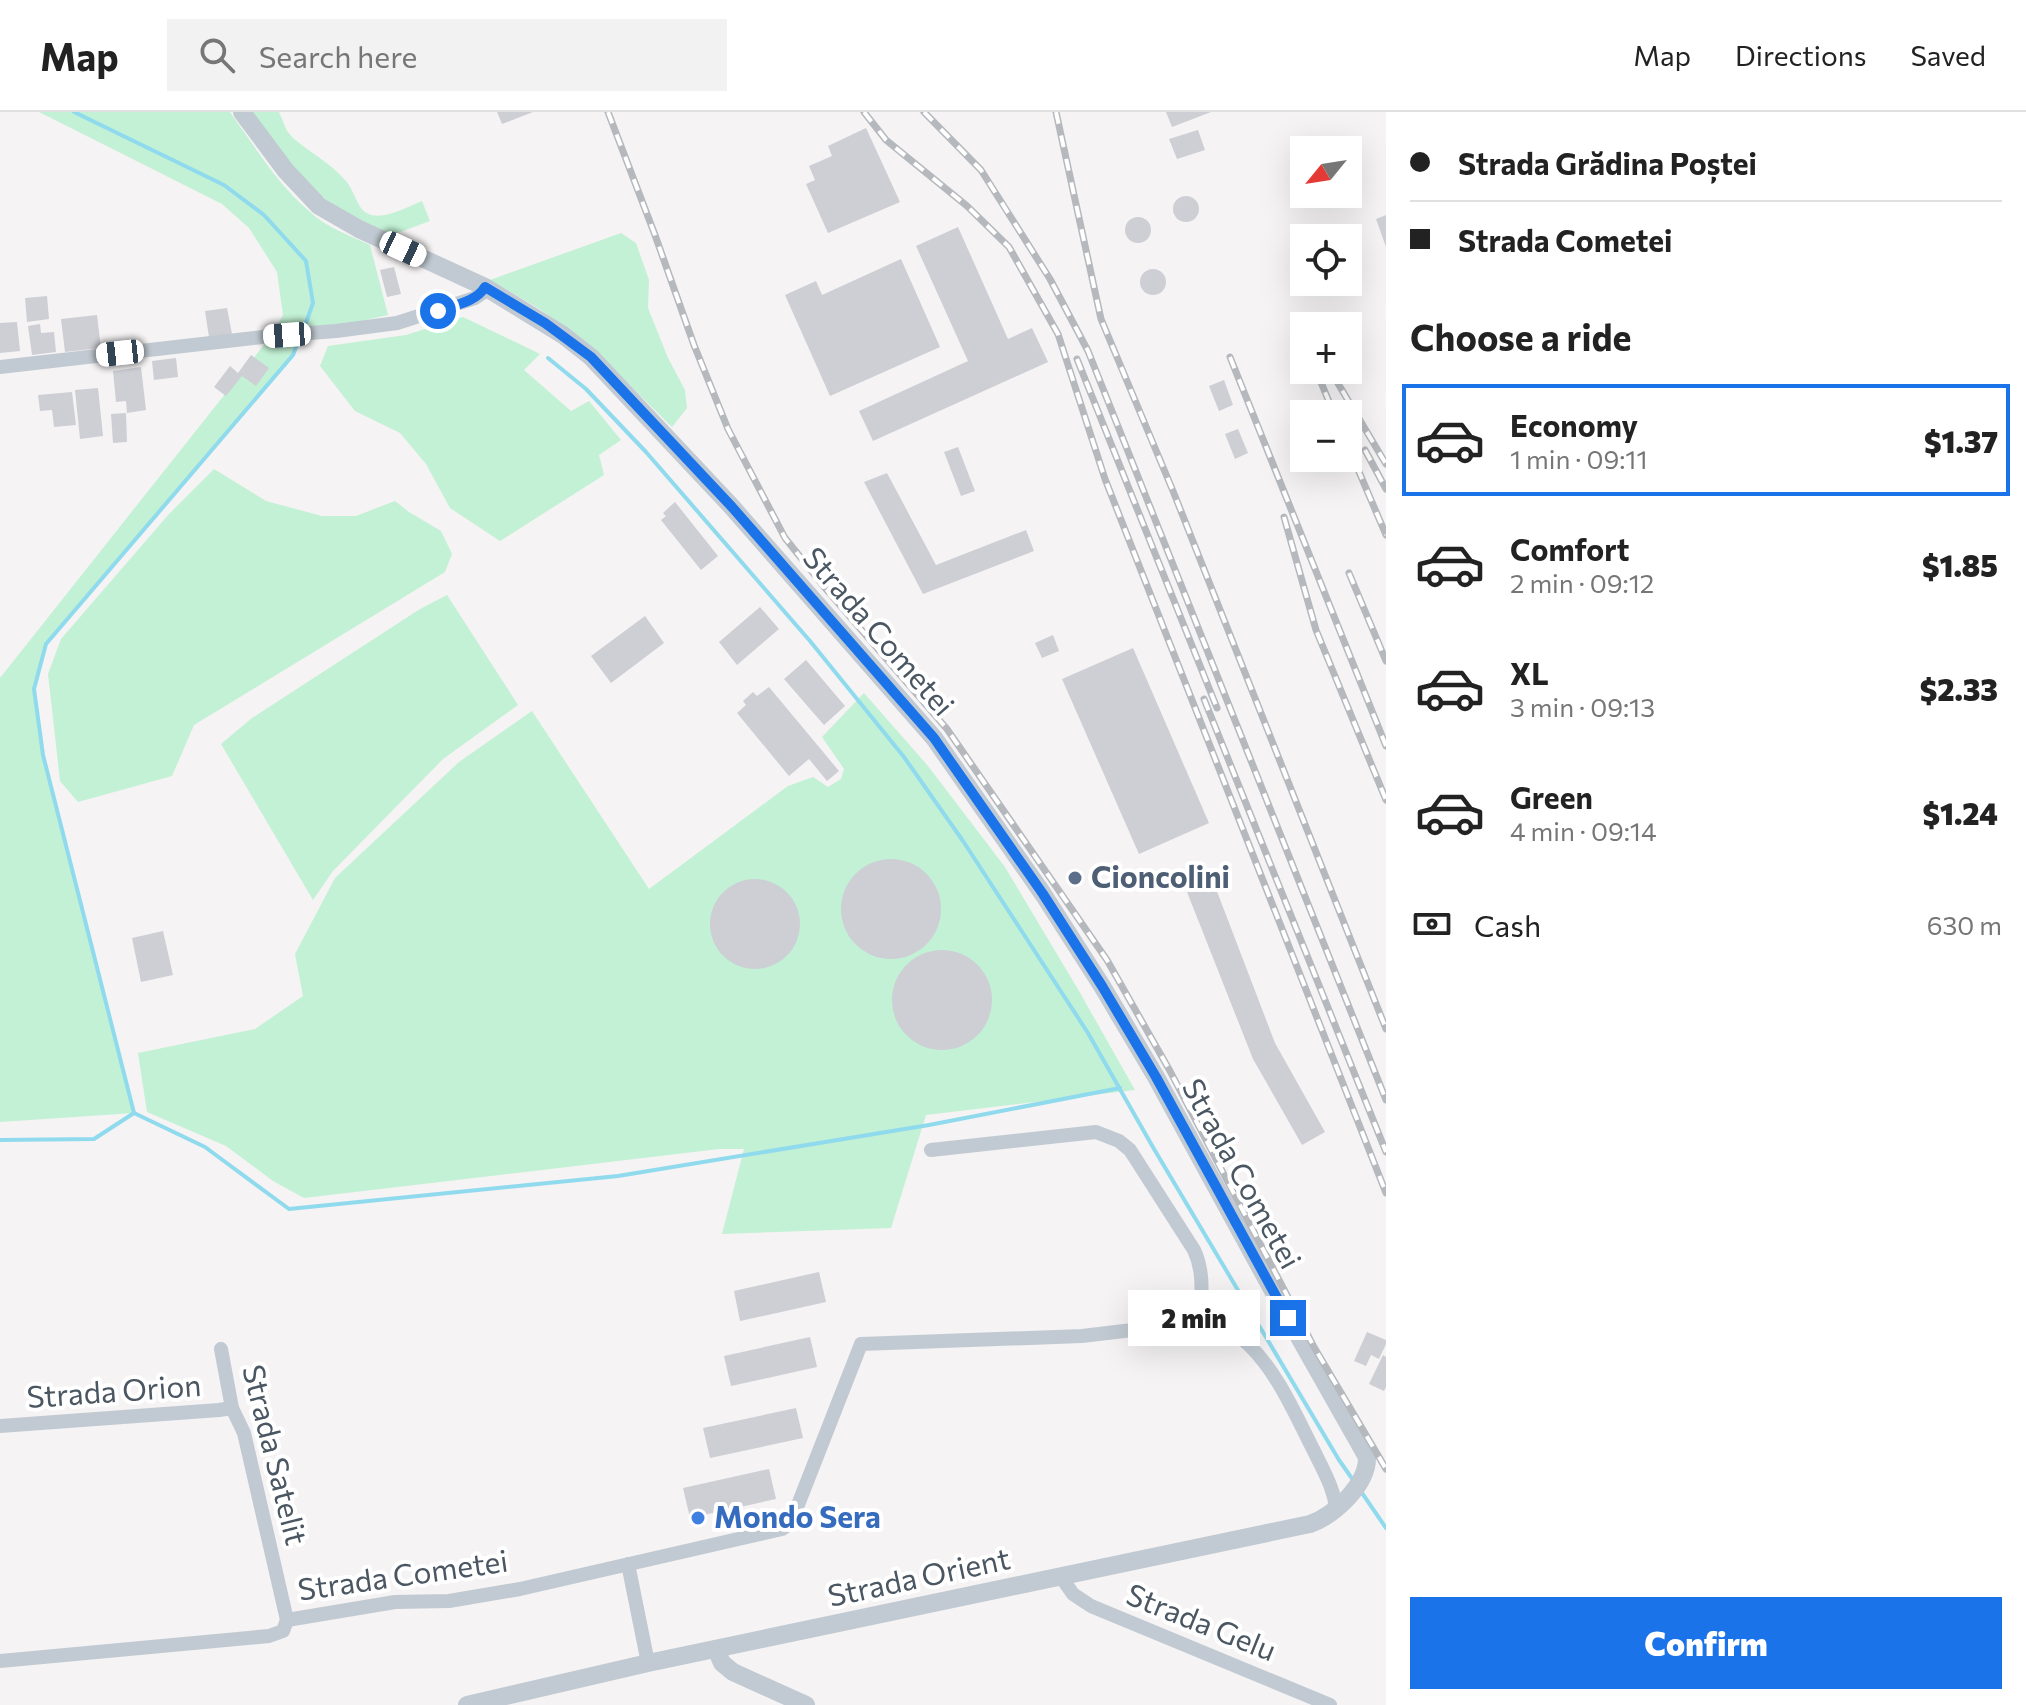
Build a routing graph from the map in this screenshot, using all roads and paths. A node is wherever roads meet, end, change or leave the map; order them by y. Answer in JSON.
{"nodes":[{"id":1,"x":242,"y":112,"type":"edge"},
{"id":2,"x":485,"y":287,"type":"junction"},
{"id":3,"x":0,"y":367,"type":"edge"},
{"id":4,"x":931,"y":1150,"type":"dead end"},
{"id":5,"x":1200,"y":1322,"type":"junction"},
{"id":6,"x":221,"y":1349,"type":"dead end"},
{"id":7,"x":232,"y":1408,"type":"junction"},
{"id":8,"x":0,"y":1426,"type":"edge"},
{"id":9,"x":1365,"y":1474,"type":"joint"},
{"id":10,"x":1341,"y":1504,"type":"junction"},
{"id":11,"x":628,"y":1564,"type":"junction"},
{"id":12,"x":1061,"y":1577,"type":"junction"},
{"id":13,"x":287,"y":1620,"type":"junction"},
{"id":14,"x":716,"y":1649,"type":"junction"},
{"id":15,"x":0,"y":1661,"type":"edge"},
{"id":16,"x":648,"y":1663,"type":"junction"},
{"id":17,"x":467,"y":1705,"type":"edge"},
{"id":18,"x":806,"y":1705,"type":"edge"},
{"id":19,"x":1330,"y":1705,"type":"edge"}],
"edges":[{"from":1,"to":2,"type":"street","name":"Strada Cometei"},
{"from":2,"to":3,"type":"street"},
{"from":2,"to":9,"type":"street","name":"Strada Cometei"},
{"from":4,"to":5,"type":"street"},
{"from":5,"to":10,"type":"street"},
{"from":5,"to":11,"type":"street","name":"Strada Cometei"},
{"from":6,"to":7,"type":"street","name":"Strada Satelit"},
{"from":7,"to":8,"type":"street","name":"Strada Orion"},
{"from":7,"to":13,"type":"street","name":"Strada Satelit"},
{"from":9,"to":10,"type":"street","name":"Strada Orient"},
{"from":10,"to":12,"type":"street","name":"Strada Orient"},
{"from":11,"to":13,"type":"street","name":"Strada Cometei"},
{"from":11,"to":16,"type":"street"},
{"from":12,"to":14,"type":"street","name":"Strada Orient"},
{"from":12,"to":19,"type":"street","name":"Strada Gelu"},
{"from":13,"to":15,"type":"street","name":"Strada Cometei"},
{"from":14,"to":16,"type":"street","name":"Strada Orient"},
{"from":14,"to":18,"type":"street"},
{"from":16,"to":17,"type":"street","name":"Strada Orient"}]}
